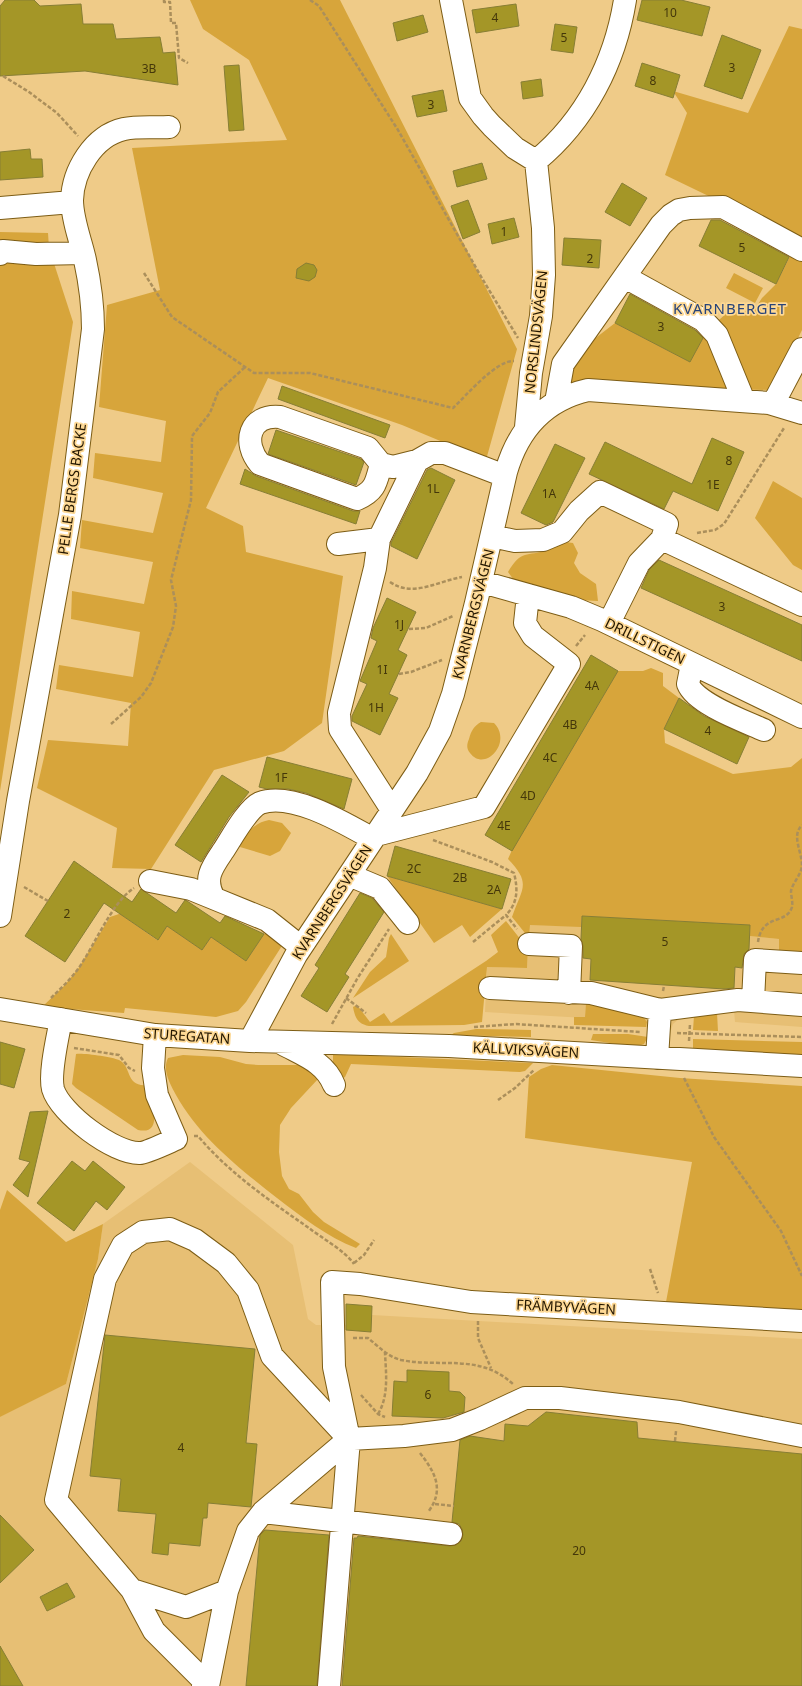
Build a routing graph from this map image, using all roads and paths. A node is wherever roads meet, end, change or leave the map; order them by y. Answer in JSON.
{"nodes":[{"id":1,"x":164,"y":0,"type":"edge"},
{"id":2,"x":310,"y":0,"type":"edge"},
{"id":3,"x":451,"y":0,"type":"edge"},
{"id":4,"x":626,"y":0,"type":"edge"},
{"id":5,"x":188,"y":63,"type":"dead end"},
{"id":6,"x":3,"y":76,"type":"dead end"},
{"id":7,"x":169,"y":127,"type":"dead end"},
{"id":8,"x":91,"y":151,"type":"junction"},
{"id":9,"x":536,"y":161,"type":"junction"},
{"id":10,"x":72,"y":202,"type":"junction"},
{"id":11,"x":0,"y":208,"type":"edge"},
{"id":12,"x":802,"y":250,"type":"edge"},
{"id":13,"x":83,"y":253,"type":"junction"},
{"id":14,"x":0,"y":254,"type":"edge"},
{"id":15,"x":144,"y":273,"type":"dead end"},
{"id":16,"x":625,"y":277,"type":"junction"},
{"id":17,"x":802,"y":349,"type":"edge"},
{"id":18,"x":533,"y":362,"type":"junction"},
{"id":19,"x":246,"y":367,"type":"junction"},
{"id":20,"x":744,"y":401,"type":"junction"},
{"id":21,"x":556,"y":402,"type":"junction"},
{"id":22,"x":773,"y":404,"type":"junction"},
{"id":23,"x":799,"y":412,"type":"edge"},
{"id":24,"x":526,"y":427,"type":"junction"},
{"id":25,"x":417,"y":461,"type":"junction"},
{"id":26,"x":381,"y":464,"type":"junction"},
{"id":27,"x":505,"y":476,"type":"junction"},
{"id":28,"x":665,"y":532,"type":"junction"},
{"id":29,"x":492,"y":536,"type":"junction"},
{"id":30,"x":379,"y":539,"type":"junction"},
{"id":31,"x":338,"y":544,"type":"dead end"},
{"id":32,"x":375,"y":568,"type":"junction"},
{"id":33,"x":483,"y":577,"type":"junction"},
{"id":34,"x":528,"y":595,"type":"junction"},
{"id":35,"x":476,"y":603,"type":"junction"},
{"id":36,"x":802,"y":605,"type":"edge"},
{"id":37,"x":608,"y":623,"type":"junction"},
{"id":38,"x":409,"y":629,"type":"dead end"},
{"id":39,"x":464,"y":652,"type":"junction"},
{"id":40,"x":692,"y":664,"type":"junction"},
{"id":41,"x":399,"y":674,"type":"dead end"},
{"id":42,"x":802,"y":717,"type":"edge"},
{"id":43,"x":112,"y":724,"type":"dead end"},
{"id":44,"x":764,"y":730,"type":"dead end"},
{"id":45,"x":392,"y":810,"type":"junction"},
{"id":46,"x":802,"y":825,"type":"edge"},
{"id":47,"x":375,"y":837,"type":"junction"},
{"id":48,"x":432,"y":840,"type":"dead end"},
{"id":49,"x":349,"y":875,"type":"junction"},
{"id":50,"x":5,"y":879,"type":"junction"},
{"id":51,"x":150,"y":881,"type":"joint"},
{"id":52,"x":214,"y":898,"type":"junction"},
{"id":53,"x":48,"y":901,"type":"dead end"},
{"id":54,"x":506,"y":915,"type":"junction"},
{"id":55,"x":0,"y":916,"type":"edge"},
{"id":56,"x":404,"y":918,"type":"joint"},
{"id":57,"x":474,"y":942,"type":"dead end"},
{"id":58,"x":529,"y":944,"type":"joint"},
{"id":59,"x":302,"y":947,"type":"junction"},
{"id":60,"x":755,"y":960,"type":"junction"},
{"id":61,"x":802,"y":963,"type":"edge"},
{"id":62,"x":490,"y":988,"type":"dead end"},
{"id":63,"x":569,"y":992,"type":"junction"},
{"id":64,"x":346,"y":998,"type":"junction"},
{"id":65,"x":753,"y":1001,"type":"junction"},
{"id":66,"x":47,"y":1002,"type":"dead end"},
{"id":67,"x":802,"y":1004,"type":"edge"},
{"id":68,"x":0,"y":1009,"type":"edge"},
{"id":69,"x":660,"y":1010,"type":"junction"},
{"id":70,"x":366,"y":1013,"type":"dead end"},
{"id":71,"x":61,"y":1019,"type":"junction"},
{"id":72,"x":330,"y":1028,"type":"dead end"},
{"id":73,"x":467,"y":1028,"type":"dead end"},
{"id":74,"x":658,"y":1033,"type":"junction"},
{"id":75,"x":154,"y":1035,"type":"junction"},
{"id":76,"x":802,"y":1037,"type":"edge"},
{"id":77,"x":250,"y":1040,"type":"junction"},
{"id":78,"x":278,"y":1041,"type":"junction"},
{"id":79,"x":57,"y":1044,"type":"junction"},
{"id":80,"x":657,"y":1058,"type":"junction"},
{"id":81,"x":802,"y":1066,"type":"edge"},
{"id":82,"x":155,"y":1075,"type":"junction"},
{"id":83,"x":688,"y":1076,"type":"dead end"},
{"id":84,"x":334,"y":1084,"type":"dead end"},
{"id":85,"x":186,"y":1136,"type":"junction"},
{"id":86,"x":198,"y":1136,"type":"junction"},
{"id":87,"x":374,"y":1240,"type":"dead end"},
{"id":88,"x":354,"y":1263,"type":"junction"},
{"id":89,"x":650,"y":1269,"type":"dead end"},
{"id":90,"x":802,"y":1276,"type":"edge"},
{"id":91,"x":360,"y":1284,"type":"junction"},
{"id":92,"x":480,"y":1302,"type":"junction"},
{"id":93,"x":664,"y":1312,"type":"junction"},
{"id":94,"x":802,"y":1321,"type":"edge"},
{"id":95,"x":349,"y":1338,"type":"dead end"},
{"id":96,"x":385,"y":1353,"type":"junction"},
{"id":97,"x":491,"y":1368,"type":"junction"},
{"id":98,"x":525,"y":1398,"type":"junction"},
{"id":99,"x":378,"y":1414,"type":"dead end"},
{"id":100,"x":802,"y":1436,"type":"edge"},
{"id":101,"x":349,"y":1439,"type":"junction"},
{"id":102,"x":435,"y":1504,"type":"dead end"},
{"id":103,"x":454,"y":1506,"type":"dead end"},
{"id":104,"x":263,"y":1512,"type":"junction"},
{"id":105,"x":343,"y":1520,"type":"junction"},
{"id":106,"x":451,"y":1534,"type":"dead end"},
{"id":107,"x":132,"y":1590,"type":"junction"},
{"id":108,"x":227,"y":1591,"type":"junction"},
{"id":109,"x":206,"y":1686,"type":"edge"},
{"id":110,"x":329,"y":1686,"type":"edge"}],
"edges":[{"from":1,"to":5,"type":"path"},
{"from":2,"to":18,"type":"path"},
{"from":3,"to":9,"type":"street"},
{"from":4,"to":9,"type":"street"},
{"from":6,"to":8,"type":"path"},
{"from":7,"to":8,"type":"street","name":"PELLE BERGS BACKE"},
{"from":8,"to":10,"type":"street","name":"PELLE BERGS BACKE"},
{"from":9,"to":18,"type":"street","name":"NORSLINDSVÄGEN"},
{"from":10,"to":11,"type":"street"},
{"from":10,"to":13,"type":"street","name":"PELLE BERGS BACKE"},
{"from":12,"to":16,"type":"street"},
{"from":13,"to":14,"type":"street"},
{"from":13,"to":50,"type":"street","name":"PELLE BERGS BACKE"},
{"from":15,"to":19,"type":"path"},
{"from":16,"to":20,"type":"street"},
{"from":16,"to":21,"type":"street"},
{"from":17,"to":22,"type":"street"},
{"from":18,"to":19,"type":"path"},
{"from":18,"to":24,"type":"street","name":"NORSLINDSVÄGEN"},
{"from":19,"to":43,"type":"path"},
{"from":20,"to":21,"type":"street","name":"KVARNBERGSVÄGEN"},
{"from":20,"to":22,"type":"street","name":"KVARNBERGSVÄGEN"},
{"from":21,"to":24,"type":"street","name":"KVARNBERGSVÄGEN"},
{"from":22,"to":23,"type":"street","name":"KVARNBERGSVÄGEN"},
{"from":23,"to":28,"type":"path"},
{"from":24,"to":27,"type":"street","name":"KVARNBERGSVÄGEN"},
{"from":25,"to":26,"type":"street"},
{"from":25,"to":27,"type":"street"},
{"from":25,"to":30,"type":"street"},
{"from":26,"to":26,"type":"street"},
{"from":27,"to":29,"type":"street","name":"KVARNBERGSVÄGEN"},
{"from":28,"to":29,"type":"street"},
{"from":28,"to":36,"type":"street"},
{"from":28,"to":37,"type":"street"},
{"from":29,"to":33,"type":"street","name":"KVARNBERGSVÄGEN"},
{"from":30,"to":31,"type":"street"},
{"from":30,"to":32,"type":"street"},
{"from":32,"to":33,"type":"path"},
{"from":32,"to":45,"type":"street"},
{"from":33,"to":34,"type":"street","name":"DRILLSTIGEN"},
{"from":33,"to":35,"type":"street","name":"KVARNBERGSVÄGEN"},
{"from":34,"to":37,"type":"street","name":"DRILLSTIGEN"},
{"from":34,"to":47,"type":"street"},
{"from":35,"to":38,"type":"path"},
{"from":35,"to":39,"type":"street","name":"KVARNBERGSVÄGEN"},
{"from":37,"to":40,"type":"street","name":"DRILLSTIGEN"},
{"from":39,"to":41,"type":"path"},
{"from":39,"to":45,"type":"street","name":"KVARNBERGSVÄGEN"},
{"from":40,"to":42,"type":"street","name":"DRILLSTIGEN"},
{"from":40,"to":44,"type":"street"},
{"from":45,"to":47,"type":"street","name":"KVARNBERGSVÄGEN"},
{"from":46,"to":60,"type":"path"},
{"from":47,"to":49,"type":"street","name":"KVARNBERGSVÄGEN"},
{"from":47,"to":52,"type":"street"},
{"from":48,"to":54,"type":"path"},
{"from":49,"to":56,"type":"street"},
{"from":49,"to":59,"type":"street","name":"KVARNBERGSVÄGEN"},
{"from":50,"to":53,"type":"path"},
{"from":50,"to":55,"type":"street","name":"PELLE BERGS BACKE"},
{"from":51,"to":52,"type":"street"},
{"from":51,"to":66,"type":"path"},
{"from":52,"to":59,"type":"street"},
{"from":54,"to":57,"type":"path"},
{"from":54,"to":58,"type":"path"},
{"from":56,"to":64,"type":"path"},
{"from":58,"to":63,"type":"street"},
{"from":59,"to":77,"type":"street","name":"KVARNBERGSVÄGEN"},
{"from":60,"to":61,"type":"street"},
{"from":60,"to":65,"type":"street"},
{"from":62,"to":63,"type":"street"},
{"from":63,"to":69,"type":"street"},
{"from":64,"to":70,"type":"path"},
{"from":64,"to":72,"type":"path"},
{"from":65,"to":67,"type":"street"},
{"from":65,"to":69,"type":"street"},
{"from":68,"to":71,"type":"street"},
{"from":69,"to":74,"type":"street"},
{"from":71,"to":75,"type":"street","name":"STUREGATAN"},
{"from":71,"to":79,"type":"street"},
{"from":73,"to":74,"type":"path"},
{"from":74,"to":76,"type":"path"},
{"from":74,"to":80,"type":"street"},
{"from":75,"to":77,"type":"street","name":"STUREGATAN"},
{"from":75,"to":82,"type":"street"},
{"from":77,"to":78,"type":"street","name":"KÄLLVIKSVÄGEN"},
{"from":78,"to":80,"type":"street","name":"KÄLLVIKSVÄGEN"},
{"from":78,"to":84,"type":"street"},
{"from":79,"to":82,"type":"path"},
{"from":79,"to":85,"type":"street"},
{"from":80,"to":81,"type":"street","name":"KÄLLVIKSVÄGEN"},
{"from":82,"to":85,"type":"street"},
{"from":83,"to":90,"type":"path"},
{"from":85,"to":86,"type":"path"},
{"from":85,"to":86,"type":"path"},
{"from":86,"to":88,"type":"path"},
{"from":87,"to":88,"type":"path"},
{"from":88,"to":91,"type":"path"},
{"from":89,"to":93,"type":"path"},
{"from":91,"to":92,"type":"street","name":"FRÄMBYVÄGEN"},
{"from":91,"to":101,"type":"street","name":"FRÄMBYVÄGEN"},
{"from":92,"to":93,"type":"street","name":"FRÄMBYVÄGEN"},
{"from":92,"to":97,"type":"path"},
{"from":93,"to":94,"type":"street","name":"FRÄMBYVÄGEN"},
{"from":95,"to":96,"type":"path"},
{"from":96,"to":97,"type":"path"},
{"from":96,"to":99,"type":"path"},
{"from":97,"to":98,"type":"path"},
{"from":98,"to":100,"type":"street"},
{"from":98,"to":101,"type":"street"},
{"from":101,"to":104,"type":"street"},
{"from":101,"to":105,"type":"street"},
{"from":101,"to":107,"type":"street"},
{"from":102,"to":103,"type":"path"},
{"from":104,"to":105,"type":"street"},
{"from":104,"to":108,"type":"street"},
{"from":105,"to":106,"type":"street"},
{"from":105,"to":110,"type":"street"},
{"from":107,"to":108,"type":"street"},
{"from":107,"to":109,"type":"street"},
{"from":108,"to":109,"type":"street"}]}
